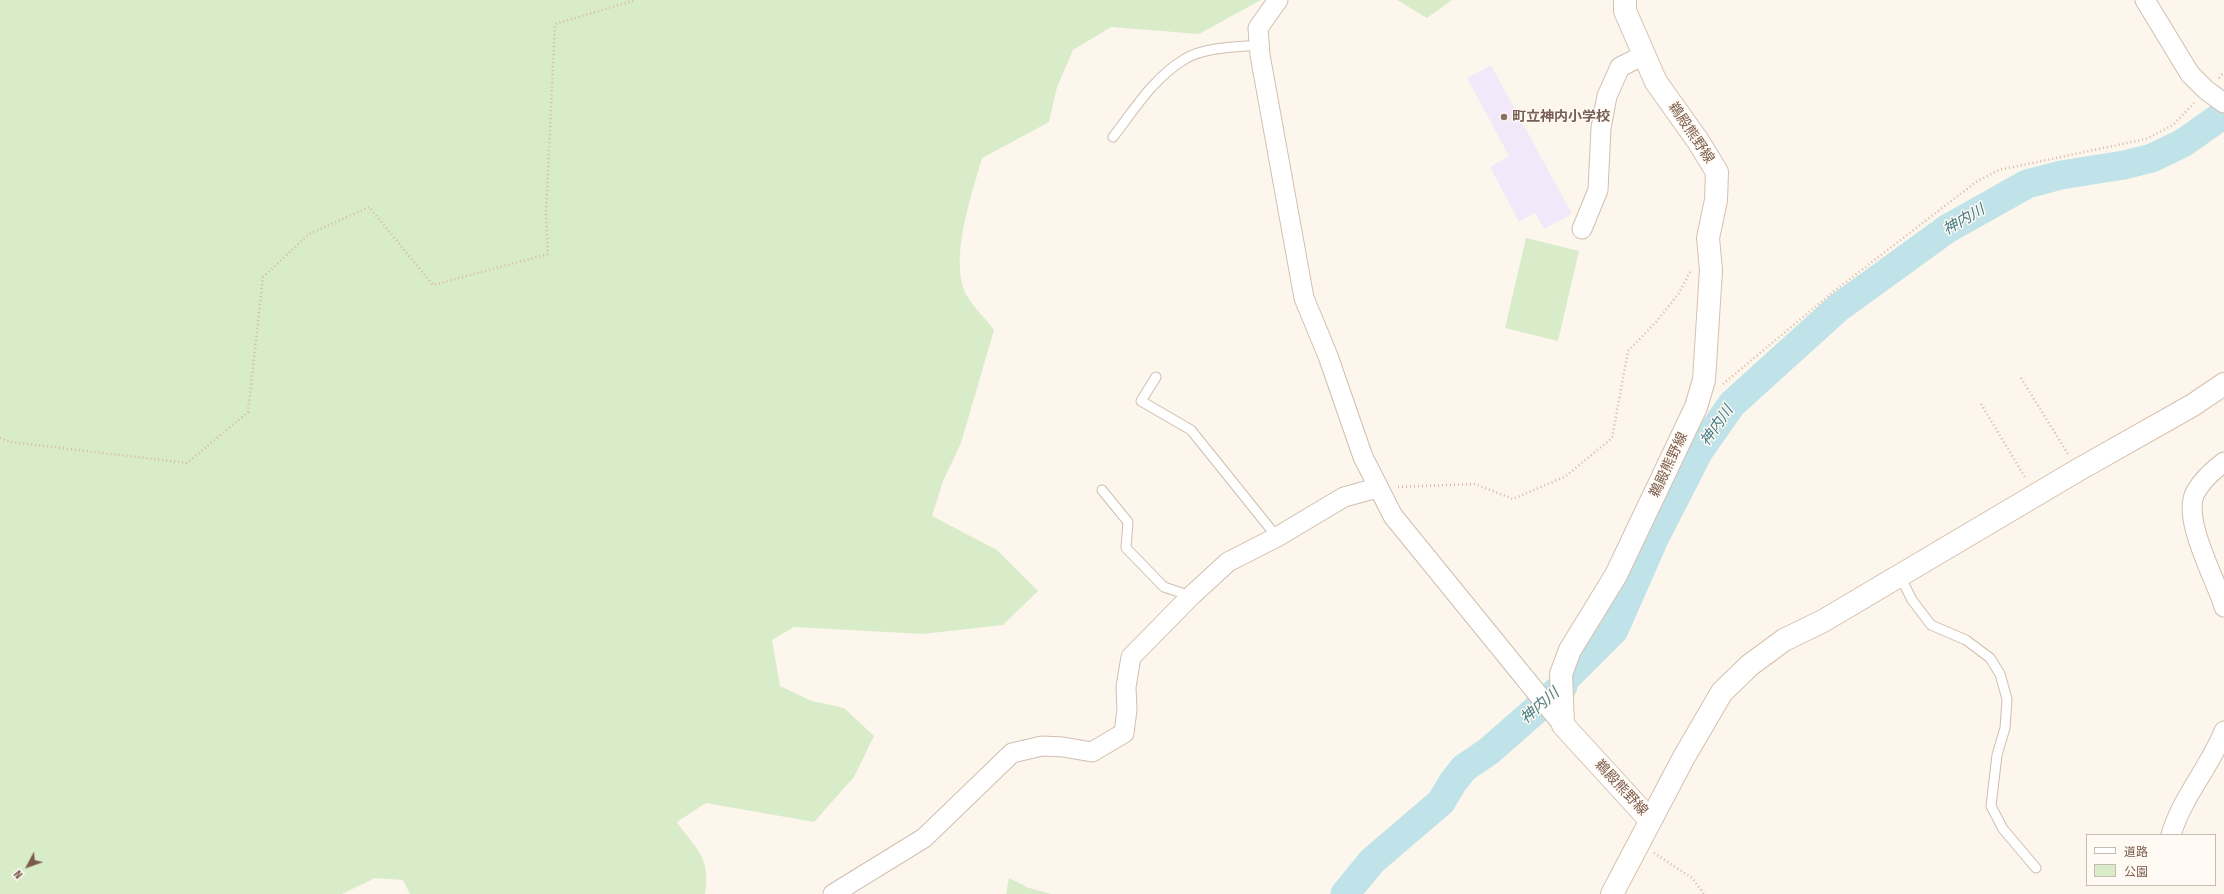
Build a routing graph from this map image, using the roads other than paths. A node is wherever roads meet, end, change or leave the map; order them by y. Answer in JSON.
{"nodes":[{"id":1,"x":1278,"y":0,"type":"edge"},
{"id":2,"x":1625,"y":0,"type":"edge"},
{"id":3,"x":2145,"y":0,"type":"edge"},
{"id":4,"x":1259,"y":45,"type":"junction"},
{"id":5,"x":1644,"y":55,"type":"junction"},
{"id":6,"x":2224,"y":103,"type":"edge"},
{"id":7,"x":1113,"y":137,"type":"dead end"},
{"id":8,"x":1582,"y":229,"type":"dead end"},
{"id":9,"x":1156,"y":377,"type":"dead end"},
{"id":10,"x":2223,"y":387,"type":"edge"},
{"id":11,"x":2224,"y":462,"type":"edge"},
{"id":12,"x":1377,"y":488,"type":"junction"},
{"id":13,"x":1102,"y":490,"type":"dead end"},
{"id":14,"x":1277,"y":537,"type":"junction"},
{"id":15,"x":1899,"y":575,"type":"junction"},
{"id":16,"x":1191,"y":596,"type":"junction"},
{"id":17,"x":2224,"y":607,"type":"edge"},
{"id":18,"x":1563,"y":725,"type":"junction"},
{"id":19,"x":2224,"y":730,"type":"edge"},
{"id":20,"x":1650,"y":820,"type":"junction"},
{"id":21,"x":2171,"y":834,"type":"edge"},
{"id":22,"x":2036,"y":868,"type":"dead end"},
{"id":23,"x":833,"y":894,"type":"edge"},
{"id":24,"x":1612,"y":894,"type":"edge"}],
"edges":[{"from":1,"to":4,"type":"street"},
{"from":2,"to":5,"type":"main road","name":"鵜殿熊野線"},
{"from":3,"to":6,"type":"street"},
{"from":4,"to":7,"type":"lane"},
{"from":4,"to":12,"type":"street"},
{"from":5,"to":8,"type":"street"},
{"from":5,"to":18,"type":"main road","name":"鵜殿熊野線"},
{"from":9,"to":14,"type":"lane"},
{"from":10,"to":15,"type":"main road"},
{"from":11,"to":17,"type":"street"},
{"from":12,"to":14,"type":"street"},
{"from":12,"to":18,"type":"street"},
{"from":13,"to":16,"type":"lane"},
{"from":14,"to":16,"type":"street"},
{"from":15,"to":20,"type":"main road"},
{"from":15,"to":22,"type":"lane"},
{"from":16,"to":23,"type":"street"},
{"from":18,"to":20,"type":"main road","name":"鵜殿熊野線"},
{"from":19,"to":21,"type":"street"},
{"from":20,"to":24,"type":"main road","name":"鵜殿熊野線"}]}
